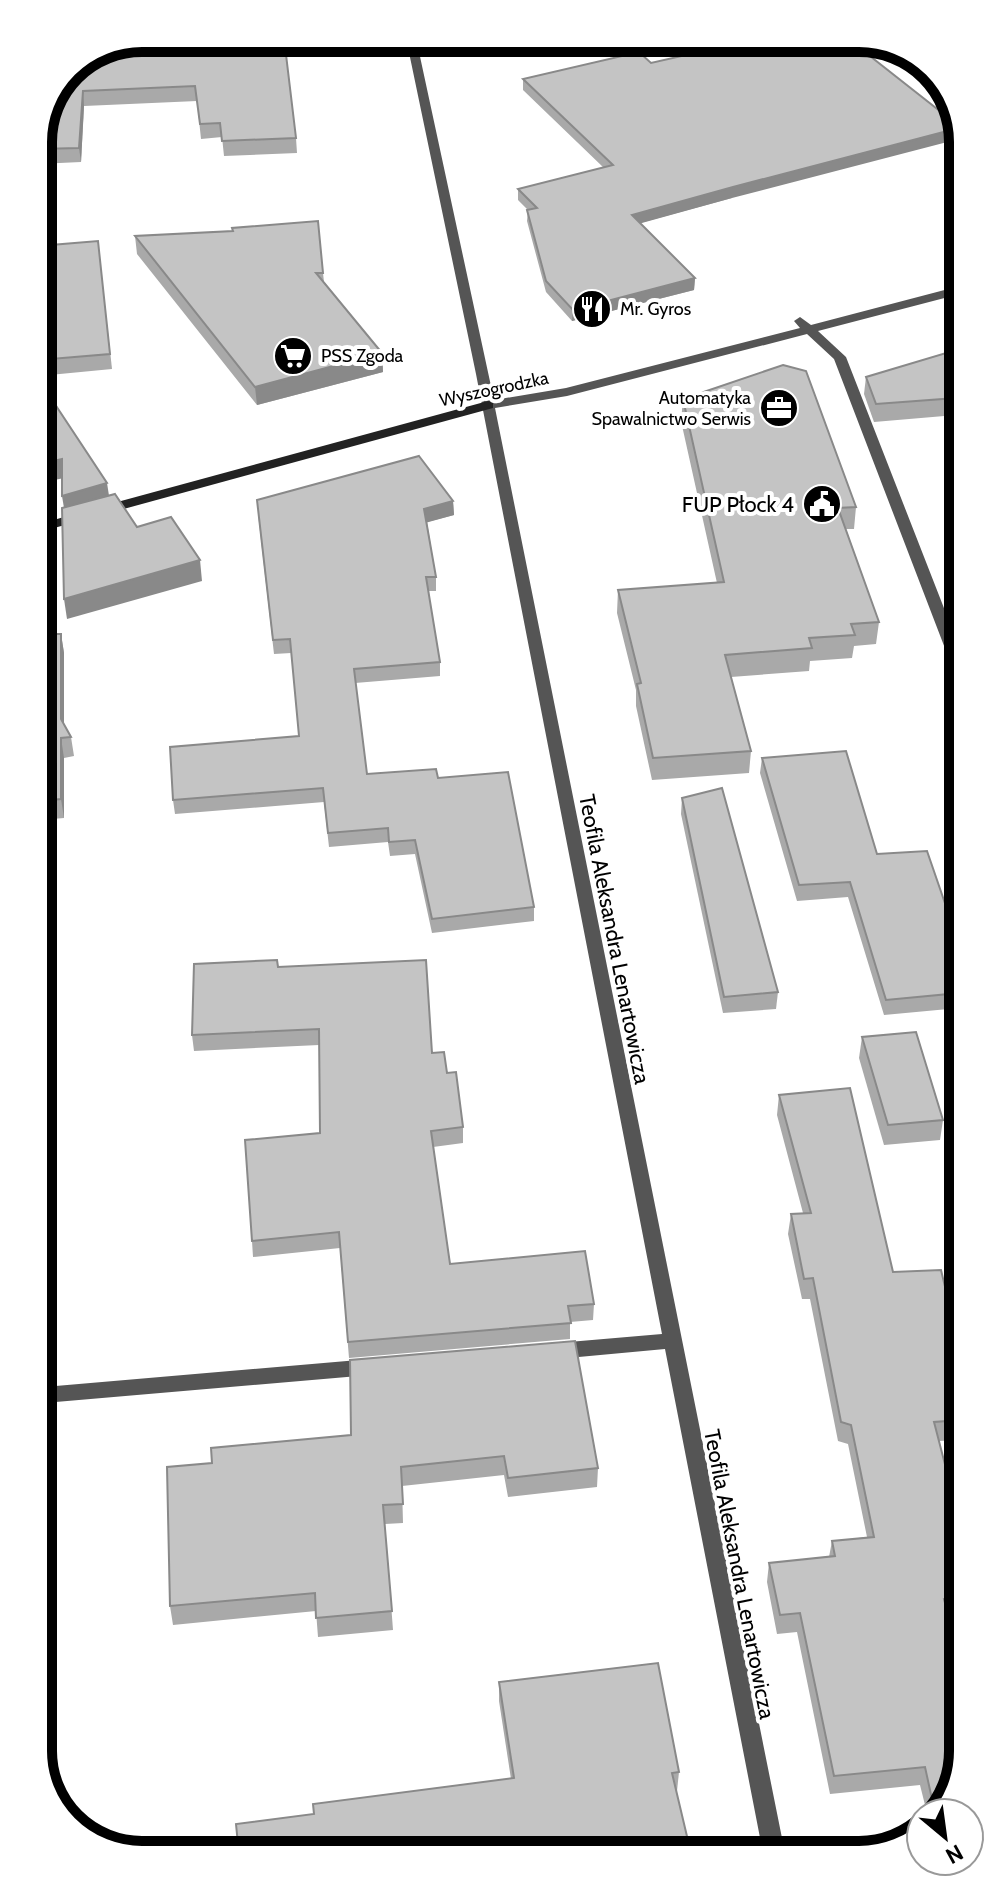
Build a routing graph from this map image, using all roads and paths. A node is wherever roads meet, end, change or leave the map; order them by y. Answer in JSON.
{"nodes":[{"id":1,"x":414,"y":52,"type":"edge"},
{"id":2,"x":949,"y":293,"type":"edge"},
{"id":3,"x":800,"y":321,"type":"dead end"},
{"id":4,"x":811,"y":331,"type":"junction"},
{"id":5,"x":488,"y":405,"type":"junction"},
{"id":6,"x":52,"y":525,"type":"edge"},
{"id":7,"x":949,"y":641,"type":"edge"},
{"id":8,"x":671,"y":1341,"type":"junction"},
{"id":9,"x":545,"y":1352,"type":"edge"},
{"id":10,"x":389,"y":1366,"type":"edge"},
{"id":11,"x":52,"y":1394,"type":"edge"},
{"id":12,"x":772,"y":1841,"type":"edge"}],
"edges":[{"from":1,"to":5,"type":"street","name":"Teofila Aleksandra Lenartowicza"},
{"from":2,"to":4,"type":"street","name":"Wyszogrodzka"},
{"from":3,"to":4,"type":"street"},
{"from":4,"to":5,"type":"street","name":"Wyszogrodzka"},
{"from":4,"to":7,"type":"street"},
{"from":5,"to":6,"type":"street","name":"Wyszogrodzka"},
{"from":5,"to":8,"type":"street","name":"Teofila Aleksandra Lenartowicza"},
{"from":8,"to":9,"type":"street"},
{"from":8,"to":12,"type":"street","name":"Teofila Aleksandra Lenartowicza"},
{"from":10,"to":11,"type":"street"}]}
